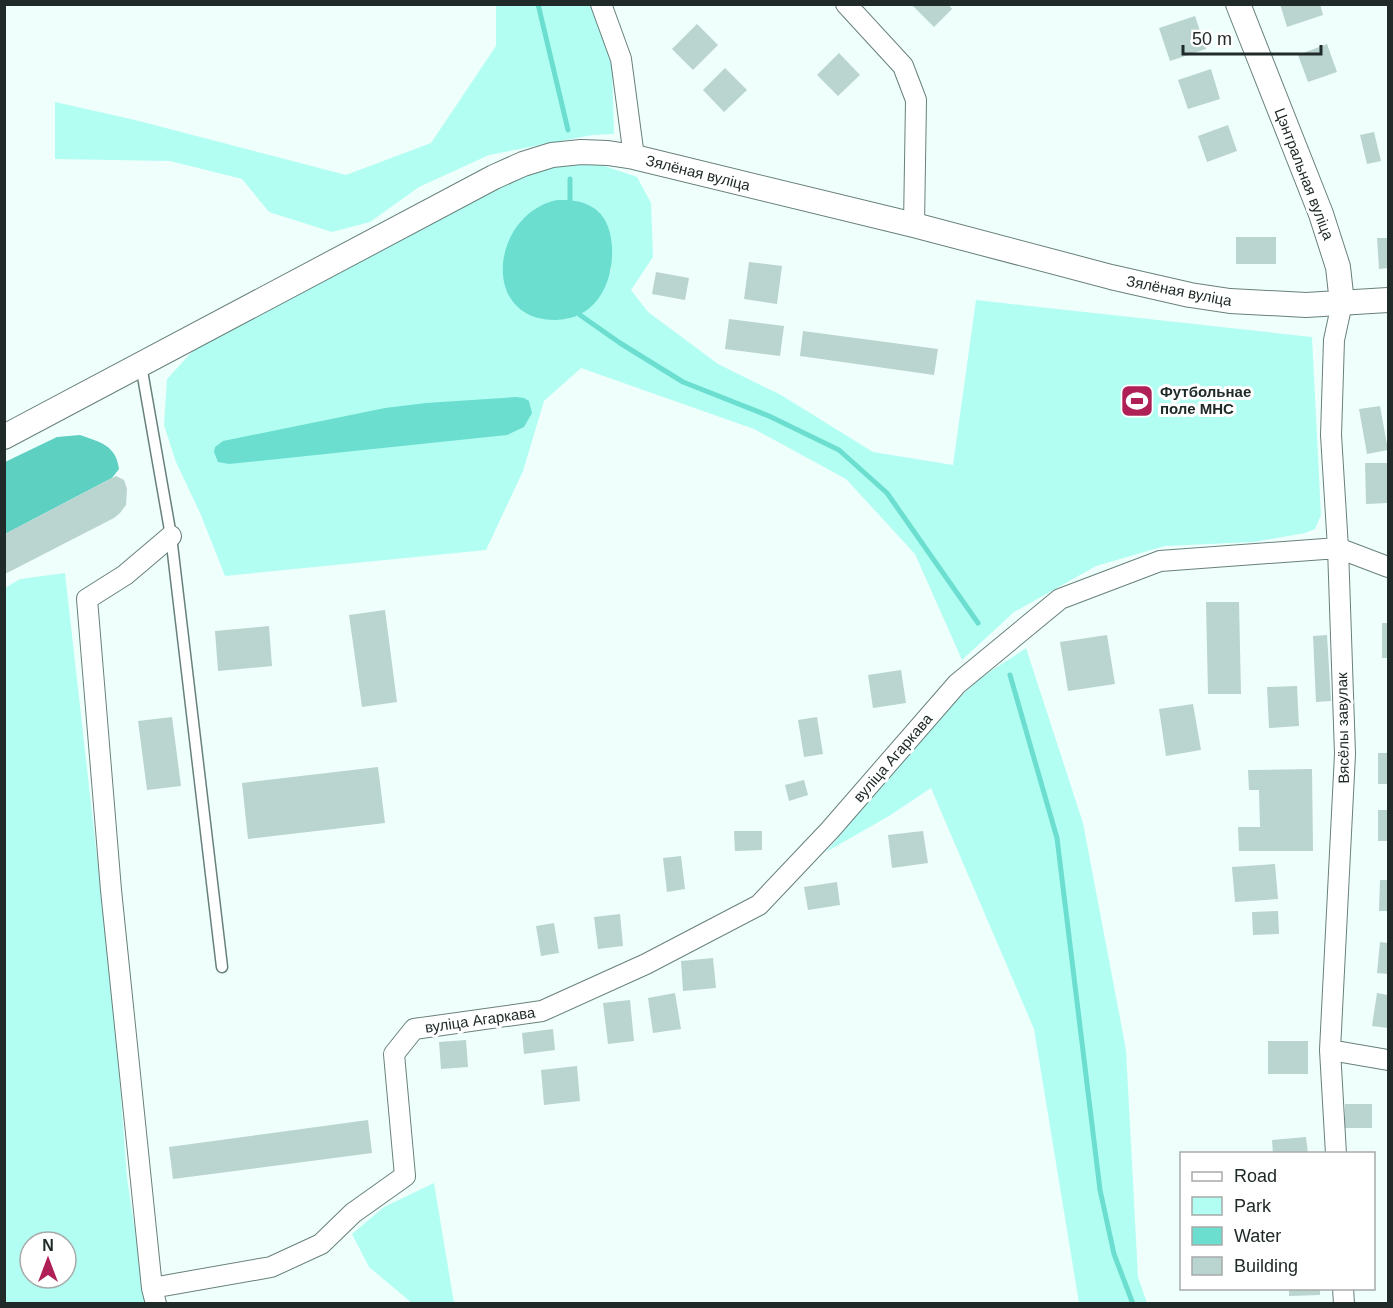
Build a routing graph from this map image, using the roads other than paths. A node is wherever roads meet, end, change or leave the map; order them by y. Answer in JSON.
{"nodes":[{"id":1,"x":601,"y":4,"type":"edge"},
{"id":2,"x":846,"y":4,"type":"edge"},
{"id":3,"x":1238,"y":4,"type":"edge"},
{"id":4,"x":634,"y":157,"type":"junction"},
{"id":5,"x":914,"y":225,"type":"junction"},
{"id":6,"x":1389,"y":300,"type":"edge"},
{"id":7,"x":1342,"y":303,"type":"junction"},
{"id":8,"x":141,"y":364,"type":"junction"},
{"id":9,"x":4,"y":436,"type":"edge"},
{"id":10,"x":171,"y":536,"type":"junction"},
{"id":11,"x":1338,"y":548,"type":"junction"},
{"id":12,"x":1389,"y":567,"type":"edge"},
{"id":13,"x":222,"y":967,"type":"dead end"},
{"id":14,"x":1330,"y":1050,"type":"junction"},
{"id":15,"x":1389,"y":1060,"type":"edge"},
{"id":16,"x":1336,"y":1152,"type":"edge"},
{"id":17,"x":154,"y":1296,"type":"edge"}],
"edges":[{"from":1,"to":4,"type":"street","name":"Зялёная вуліца"},
{"from":2,"to":5,"type":"street"},
{"from":3,"to":7,"type":"street","name":"Цэнтральная вуліца"},
{"from":4,"to":5,"type":"street","name":"Зялёная вуліца"},
{"from":4,"to":8,"type":"street"},
{"from":5,"to":7,"type":"street","name":"Зялёная вуліца"},
{"from":6,"to":7,"type":"street"},
{"from":7,"to":11,"type":"street","name":"Вясёлы завулак"},
{"from":8,"to":9,"type":"street"},
{"from":8,"to":10,"type":"lane"},
{"from":10,"to":13,"type":"lane"},
{"from":10,"to":17,"type":"street"},
{"from":11,"to":12,"type":"street","name":"вуліца Агаркава"},
{"from":11,"to":14,"type":"street","name":"Вясёлы завулак"},
{"from":11,"to":17,"type":"street","name":"вуліца Агаркава"},
{"from":14,"to":15,"type":"street"},
{"from":14,"to":16,"type":"street","name":"Вясёлы завулак"}]}
